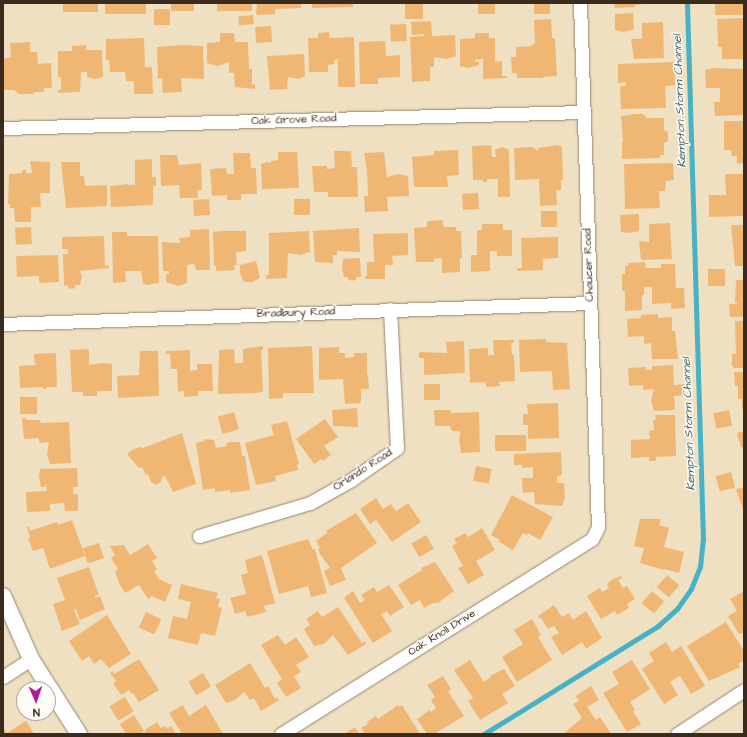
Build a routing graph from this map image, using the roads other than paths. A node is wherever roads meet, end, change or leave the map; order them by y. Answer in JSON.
{"nodes":[{"id":1,"x":580,"y":3,"type":"edge"},
{"id":2,"x":584,"y":112,"type":"junction"},
{"id":3,"x":3,"y":128,"type":"edge"},
{"id":4,"x":590,"y":303,"type":"junction"},
{"id":5,"x":390,"y":309,"type":"junction"},
{"id":6,"x":3,"y":324,"type":"edge"},
{"id":7,"x":598,"y":527,"type":"joint"},
{"id":8,"x":198,"y":536,"type":"dead end"},
{"id":9,"x":3,"y":596,"type":"edge"},
{"id":10,"x":31,"y":659,"type":"junction"},
{"id":11,"x":3,"y":677,"type":"edge"},
{"id":12,"x":744,"y":690,"type":"edge"},
{"id":13,"x":79,"y":734,"type":"edge"},
{"id":14,"x":281,"y":734,"type":"edge"},
{"id":15,"x":677,"y":734,"type":"edge"}],
"edges":[{"from":1,"to":2,"type":"street","name":"Chaucer Road"},
{"from":2,"to":3,"type":"street","name":"Oak Grove Road"},
{"from":2,"to":4,"type":"street","name":"Chaucer Road"},
{"from":4,"to":5,"type":"street","name":"Bradbury Road"},
{"from":4,"to":7,"type":"street","name":"Chaucer Road"},
{"from":5,"to":6,"type":"street","name":"Bradbury Road"},
{"from":5,"to":8,"type":"street","name":"Orlando Road"},
{"from":7,"to":14,"type":"street","name":"Oak Knoll Drive"},
{"from":9,"to":10,"type":"street"},
{"from":10,"to":11,"type":"street"},
{"from":10,"to":13,"type":"street"},
{"from":12,"to":15,"type":"street"}]}
